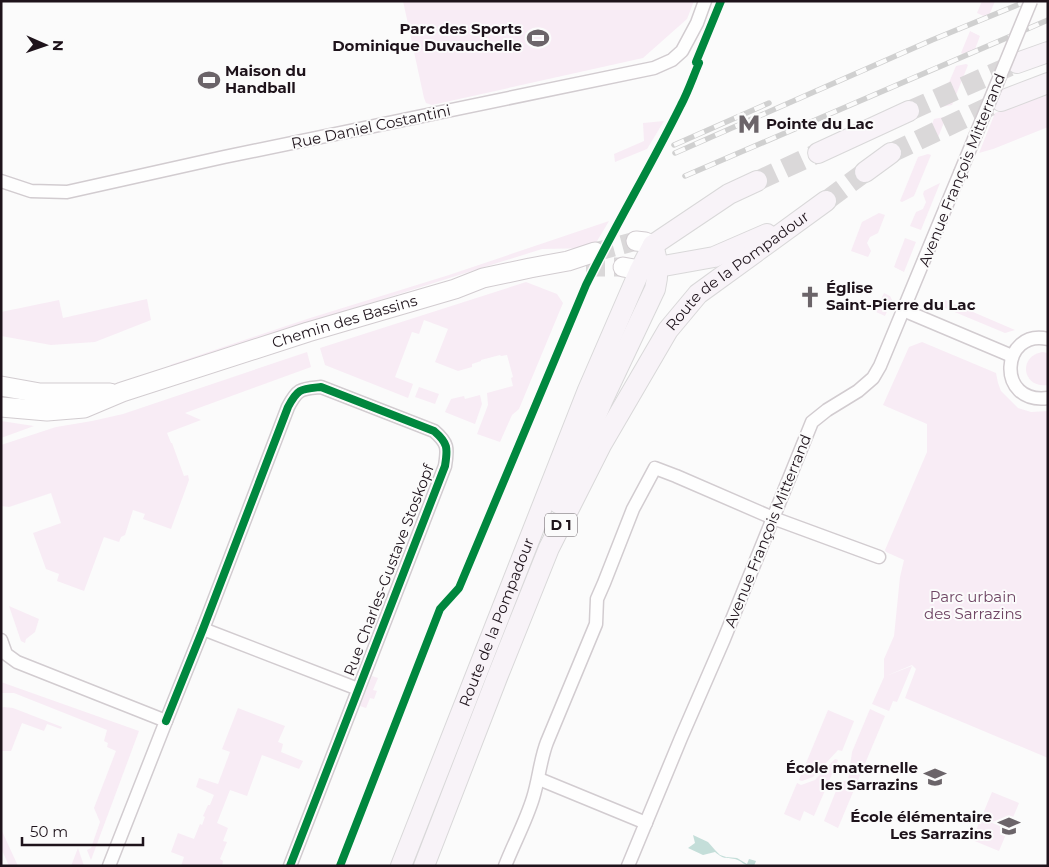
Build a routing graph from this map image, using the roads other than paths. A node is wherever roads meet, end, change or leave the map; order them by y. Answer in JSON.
{"nodes":[{"id":1,"x":706,"y":1,"type":"edge"},
{"id":2,"x":1032,"y":1,"type":"edge"},
{"id":3,"x":1048,"y":52,"type":"edge"},
{"id":4,"x":1017,"y":63,"type":"tunnel mouth"},
{"id":5,"x":1048,"y":83,"type":"edge"},
{"id":6,"x":1001,"y":101,"type":"tunnel mouth"},
{"id":7,"x":909,"y":111,"type":"tunnel mouth"},
{"id":8,"x":818,"y":153,"type":"tunnel mouth"},
{"id":9,"x":891,"y":153,"type":"tunnel mouth"},
{"id":10,"x":864,"y":172,"type":"tunnel mouth"},
{"id":11,"x":1,"y":181,"type":"edge"},
{"id":12,"x":758,"y":181,"type":"tunnel mouth"},
{"id":13,"x":826,"y":201,"type":"tunnel mouth"},
{"id":14,"x":801,"y":219,"type":"junction"},
{"id":15,"x":583,"y":260,"type":"tunnel mouth"},
{"id":16,"x":640,"y":268,"type":"junction"},
{"id":17,"x":904,"y":310,"type":"junction"},
{"id":18,"x":1048,"y":339,"type":"edge"},
{"id":19,"x":1012,"y":356,"type":"junction"},
{"id":20,"x":1,"y":386,"type":"edge"},
{"id":21,"x":122,"y":392,"type":"junction"},
{"id":22,"x":1048,"y":398,"type":"edge"},
{"id":23,"x":1,"y":407,"type":"edge"},
{"id":24,"x":773,"y":518,"type":"junction"},
{"id":25,"x":879,"y":557,"type":"dead end"},
{"id":26,"x":203,"y":629,"type":"junction"},
{"id":27,"x":513,"y":638,"type":"junction"},
{"id":28,"x":1,"y":640,"type":"edge"},
{"id":29,"x":358,"y":689,"type":"junction"},
{"id":30,"x":166,"y":721,"type":"junction"},
{"id":31,"x":539,"y":779,"type":"junction"},
{"id":32,"x":646,"y":823,"type":"junction"},
{"id":33,"x":109,"y":866,"type":"edge"},
{"id":34,"x":290,"y":866,"type":"edge"},
{"id":35,"x":401,"y":866,"type":"edge"},
{"id":36,"x":424,"y":866,"type":"edge"},
{"id":37,"x":505,"y":866,"type":"edge"},
{"id":38,"x":628,"y":866,"type":"edge"}],
"edges":[{"from":1,"to":11,"type":"street","name":"Rue Daniel Costantini"},
{"from":2,"to":17,"type":"street","name":"Avenue François Mitterrand","bridge":true},
{"from":3,"to":4,"type":"main road"},
{"from":5,"to":6,"type":"main road"},
{"from":7,"to":8,"type":"main road"},
{"from":9,"to":10,"type":"main road"},
{"from":12,"to":16,"type":"main road","number":"D 1"},
{"from":13,"to":14,"type":"main road","number":"D 1"},
{"from":14,"to":16,"type":"main road","name":"Route de la Pompadour","number":"D 1"},
{"from":14,"to":27,"type":"main road","name":"Route de la Pompadour","number":"D 1"},
{"from":15,"to":21,"type":"main road","name":"Chemin des Bassins"},
{"from":16,"to":27,"type":"main road"},
{"from":16,"to":35,"type":"main road","name":"Route de la Pompadour","number":"D 1"},
{"from":17,"to":19,"type":"street"},
{"from":17,"to":24,"type":"street","name":"Avenue François Mitterrand"},
{"from":18,"to":19,"type":"street"},
{"from":19,"to":22,"type":"street"},
{"from":20,"to":21,"type":"main road","name":"Chemin des Bassins"},
{"from":21,"to":23,"type":"main road","name":"Chemin des Bassins"},
{"from":24,"to":25,"type":"street"},
{"from":24,"to":31,"type":"street"},
{"from":24,"to":32,"type":"street","name":"Avenue François Mitterrand"},
{"from":26,"to":29,"type":"street"},
{"from":26,"to":29,"type":"street","name":"Rue Charles-Gustave Stoskopf"},
{"from":26,"to":30,"type":"street","name":"Rue Charles-Gustave Stoskopf"},
{"from":27,"to":36,"type":"main road","name":"Route de la Pompadour","number":"D 1"},
{"from":28,"to":30,"type":"street"},
{"from":29,"to":34,"type":"street","name":"Rue Charles-Gustave Stoskopf"},
{"from":30,"to":33,"type":"street","name":"Rue Charles-Gustave Stoskopf"},
{"from":31,"to":32,"type":"street"},
{"from":31,"to":37,"type":"street"},
{"from":32,"to":38,"type":"street","name":"Avenue François Mitterrand"}]}
